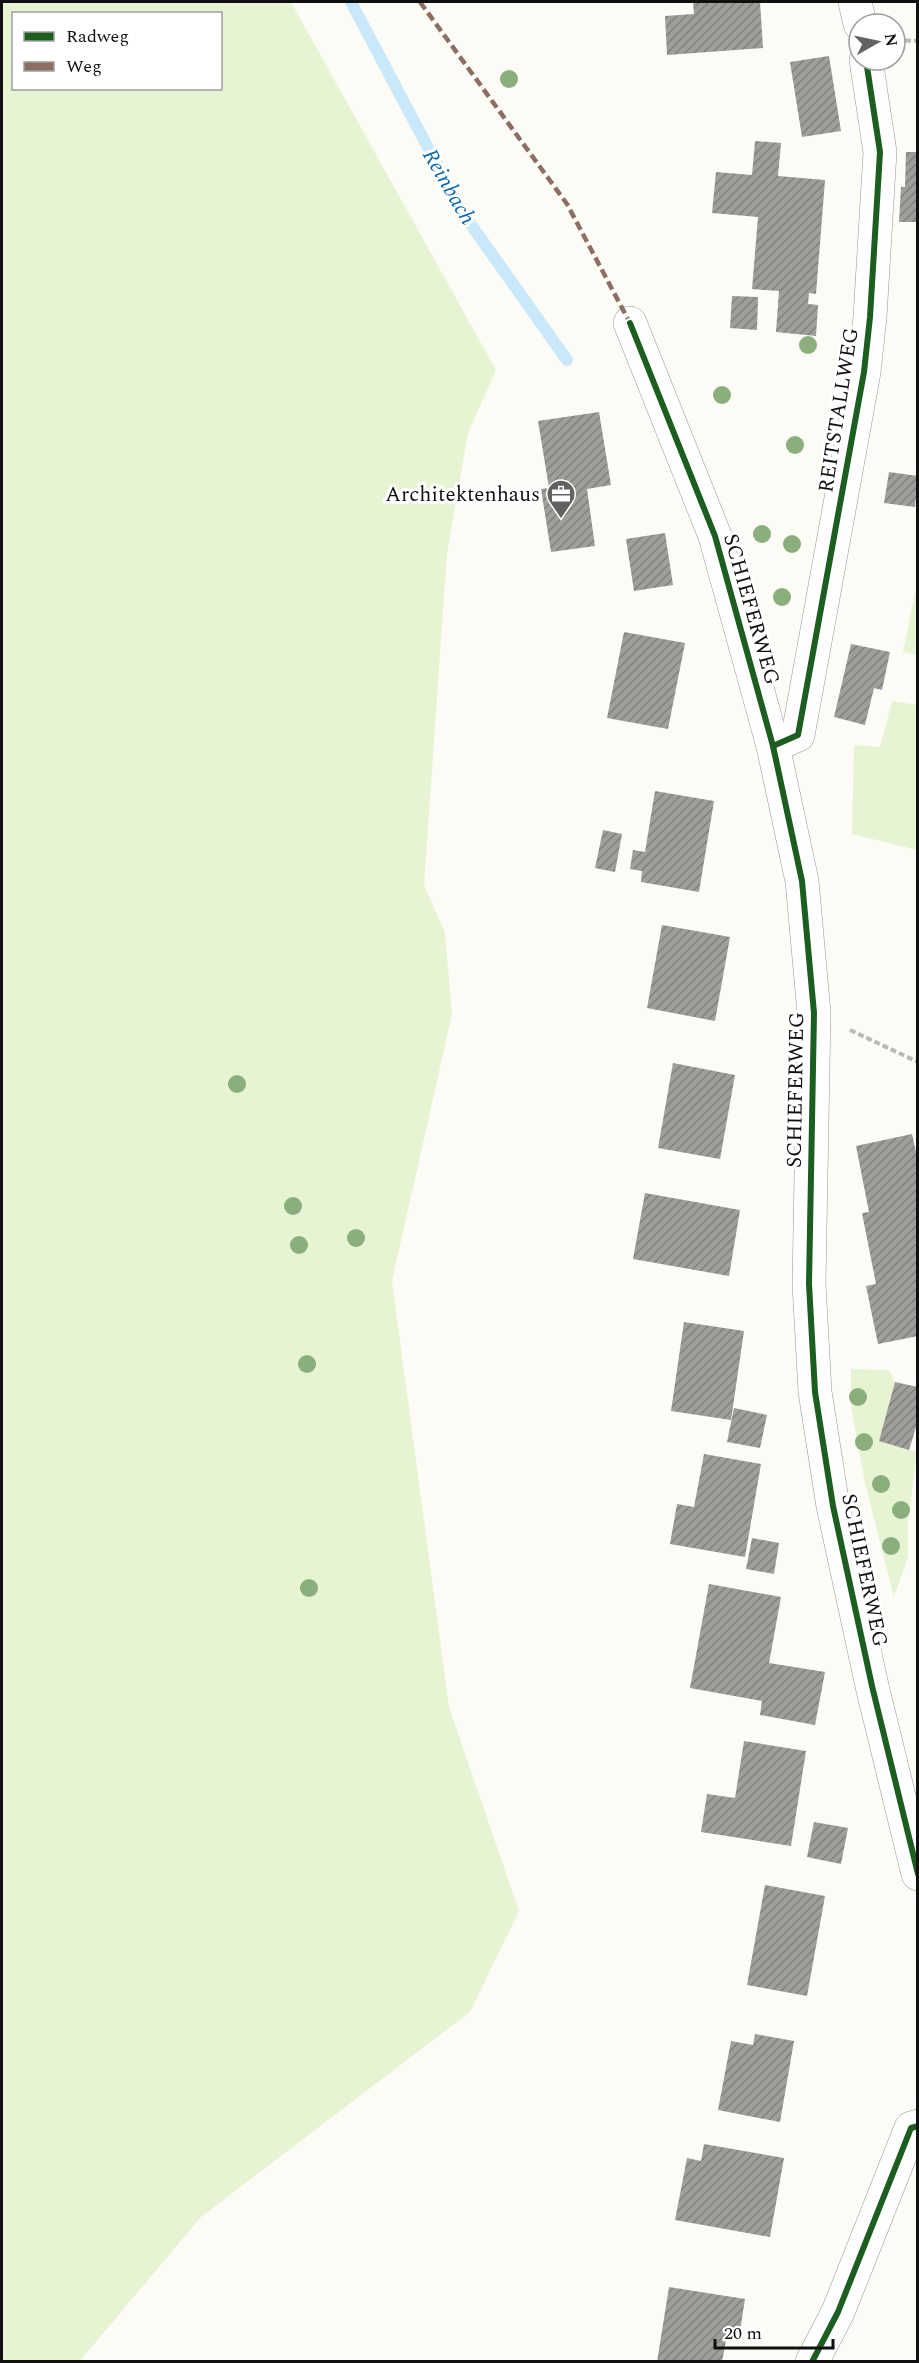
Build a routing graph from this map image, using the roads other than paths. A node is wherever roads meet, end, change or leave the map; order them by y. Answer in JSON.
{"nodes":[{"id":1,"x":869,"y":72,"type":"edge"},
{"id":2,"x":630,"y":324,"type":"dead end"},
{"id":3,"x":773,"y":746,"type":"junction"},
{"id":4,"x":918,"y":1874,"type":"edge"},
{"id":5,"x":918,"y":2126,"type":"edge"},
{"id":6,"x":812,"y":2361,"type":"edge"}],
"edges":[{"from":1,"to":3,"type":"street","name":"REITSTALLWEG"},
{"from":2,"to":3,"type":"street","name":"SCHIEFERWEG"},
{"from":3,"to":4,"type":"street","name":"SCHIEFERWEG"},
{"from":5,"to":6,"type":"street"}]}
